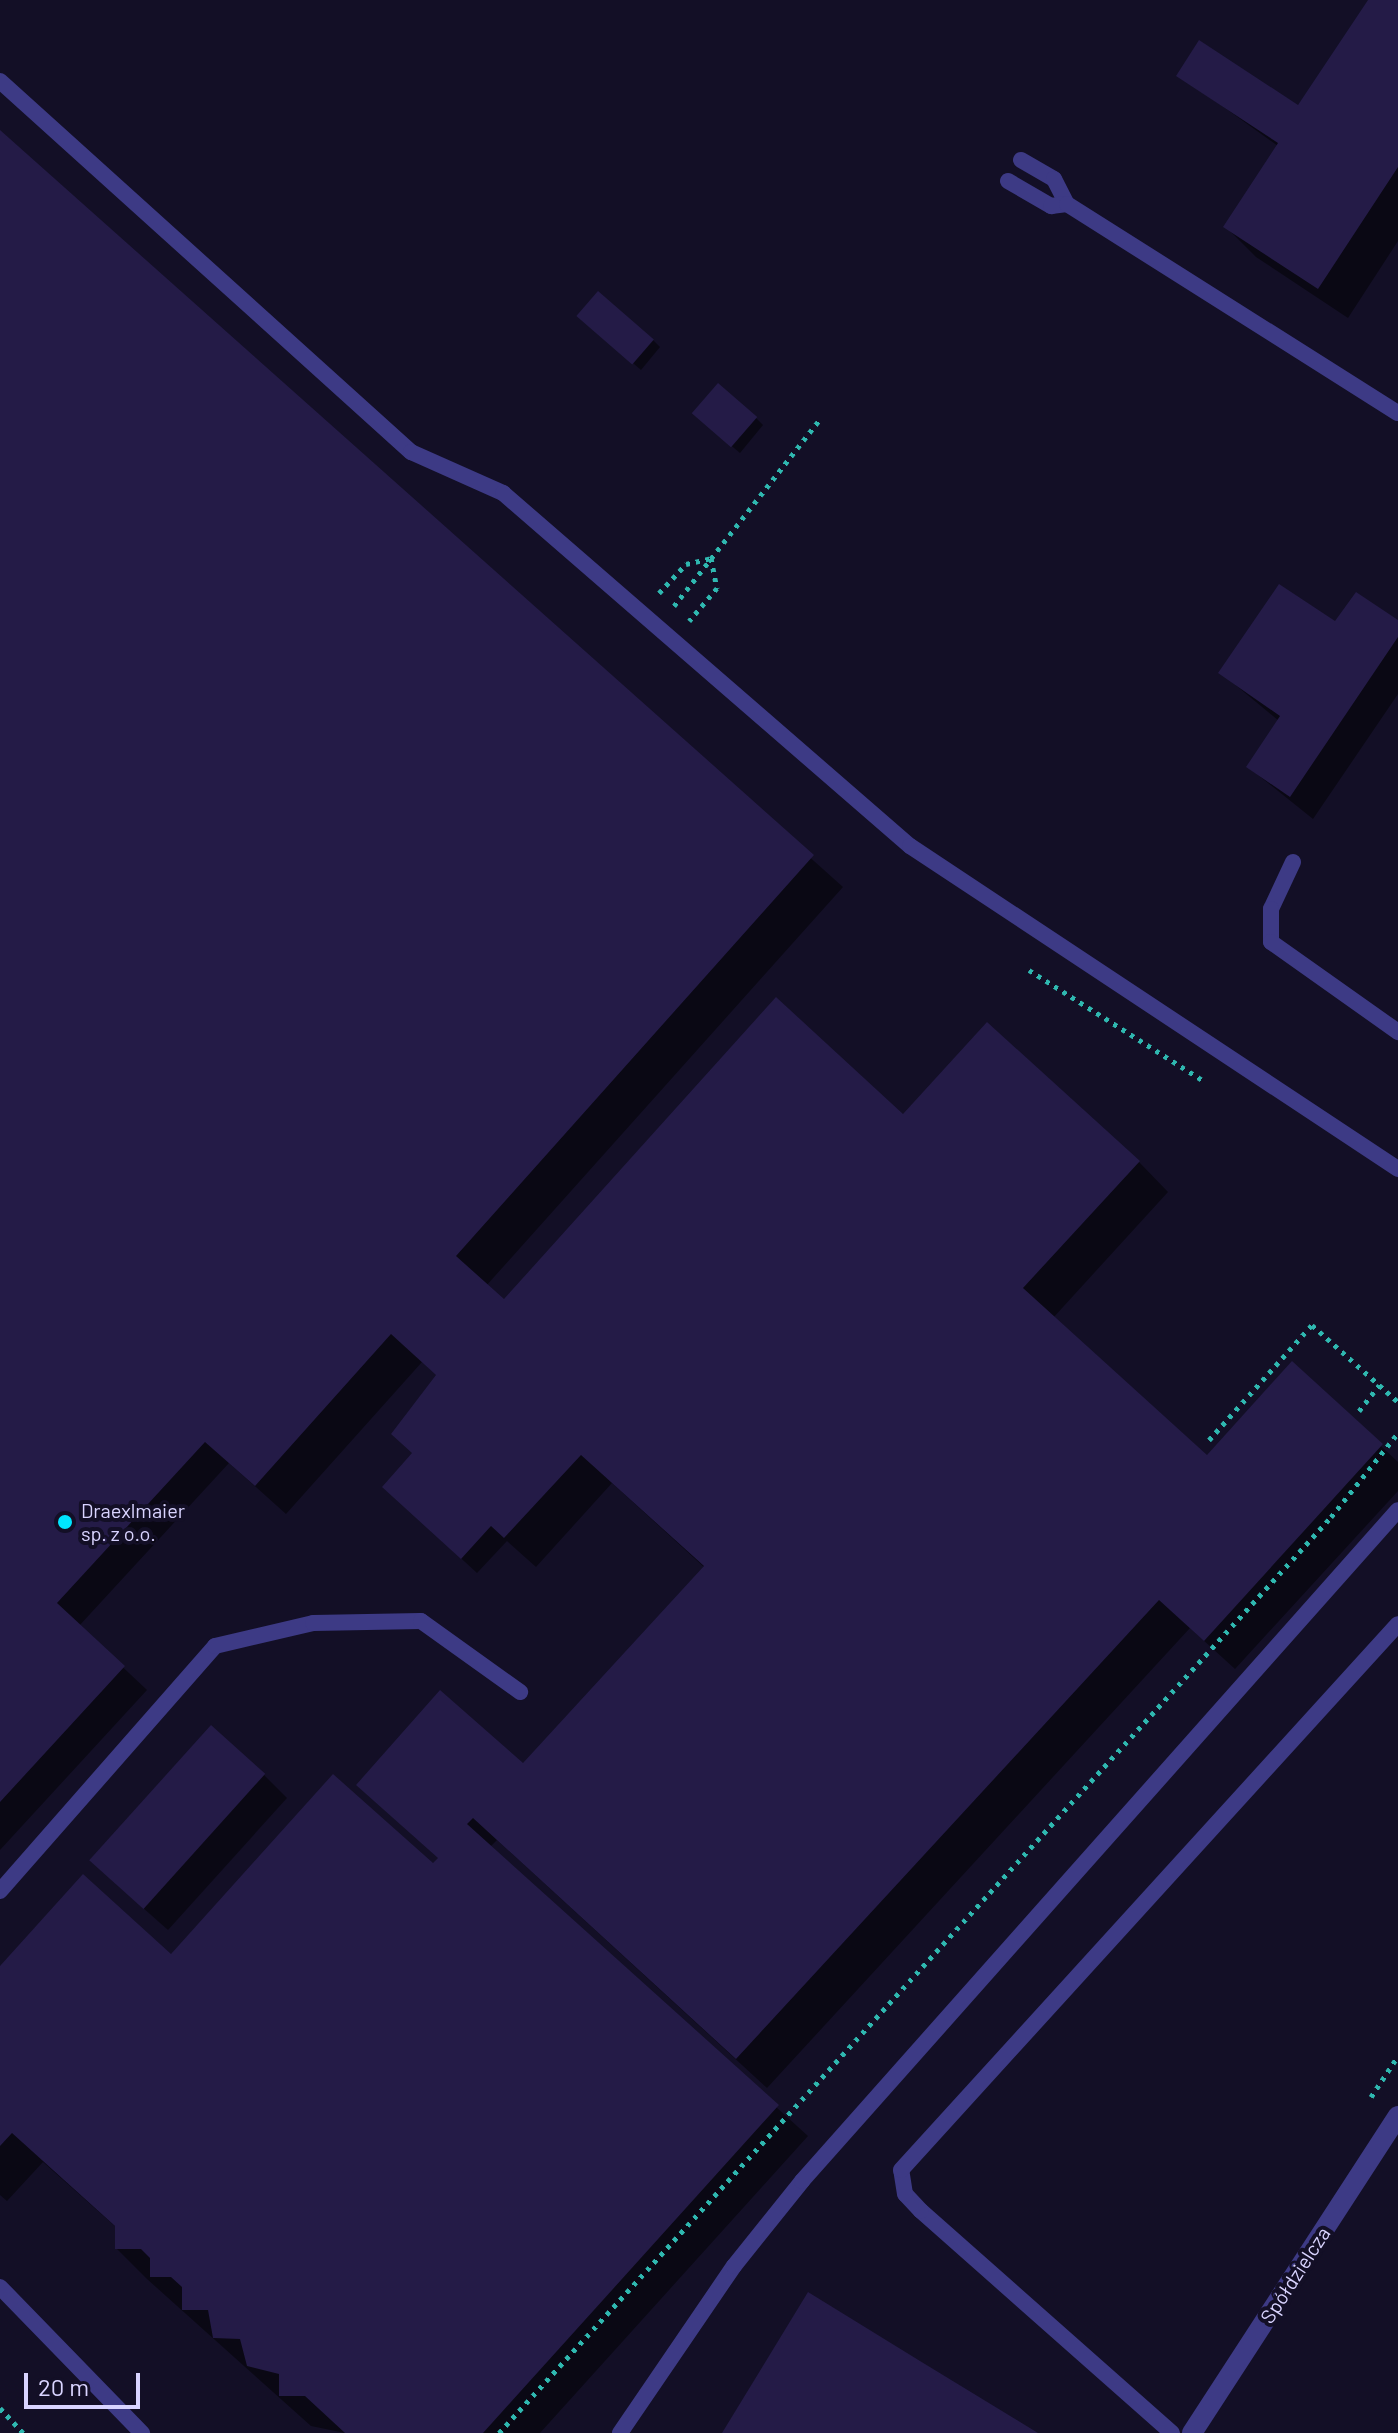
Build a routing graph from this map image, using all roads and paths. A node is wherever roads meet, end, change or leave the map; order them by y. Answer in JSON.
{"nodes":[{"id":1,"x":0,"y":81,"type":"edge"},
{"id":2,"x":1021,"y":160,"type":"dead end"},
{"id":3,"x":1008,"y":181,"type":"dead end"},
{"id":4,"x":1067,"y":204,"type":"junction"},
{"id":5,"x":1398,"y":413,"type":"edge"},
{"id":6,"x":820,"y":419,"type":"dead end"},
{"id":7,"x":711,"y":558,"type":"junction"},
{"id":8,"x":650,"y":602,"type":"dead end"},
{"id":9,"x":665,"y":616,"type":"dead end"},
{"id":10,"x":681,"y":630,"type":"dead end"},
{"id":11,"x":1293,"y":862,"type":"dead end"},
{"id":12,"x":1029,"y":970,"type":"dead end"},
{"id":13,"x":1398,"y":1032,"type":"edge"},
{"id":14,"x":1202,"y":1080,"type":"dead end"},
{"id":15,"x":1398,"y":1169,"type":"edge"},
{"id":16,"x":1379,"y":1385,"type":"junction"},
{"id":17,"x":1398,"y":1402,"type":"edge"},
{"id":18,"x":1359,"y":1411,"type":"dead end"},
{"id":19,"x":1398,"y":1433,"type":"edge"},
{"id":20,"x":1209,"y":1440,"type":"dead end"},
{"id":21,"x":1398,"y":1510,"type":"edge"},
{"id":22,"x":1398,"y":1624,"type":"edge"},
{"id":23,"x":520,"y":1692,"type":"dead end"},
{"id":24,"x":0,"y":1891,"type":"edge"},
{"id":25,"x":1398,"y":2116,"type":"edge"},
{"id":26,"x":0,"y":2287,"type":"edge"},
{"id":27,"x":0,"y":2408,"type":"edge"},
{"id":28,"x":23,"y":2433,"type":"edge"},
{"id":29,"x":142,"y":2433,"type":"edge"},
{"id":30,"x":499,"y":2433,"type":"edge"},
{"id":31,"x":620,"y":2433,"type":"edge"},
{"id":32,"x":1172,"y":2433,"type":"edge"},
{"id":33,"x":1192,"y":2433,"type":"edge"}],
"edges":[{"from":1,"to":15,"type":"lane"},
{"from":2,"to":4,"type":"lane"},
{"from":3,"to":4,"type":"lane"},
{"from":4,"to":5,"type":"lane"},
{"from":6,"to":7,"type":"path"},
{"from":7,"to":8,"type":"path"},
{"from":7,"to":9,"type":"path"},
{"from":7,"to":10,"type":"path"},
{"from":11,"to":13,"type":"lane"},
{"from":12,"to":14,"type":"path"},
{"from":16,"to":17,"type":"path"},
{"from":16,"to":18,"type":"path"},
{"from":16,"to":20,"type":"path"},
{"from":19,"to":30,"type":"path"},
{"from":21,"to":31,"type":"lane"},
{"from":22,"to":32,"type":"lane"},
{"from":23,"to":24,"type":"lane"},
{"from":25,"to":33,"type":"street","name":"Spółdzielcza"},
{"from":26,"to":29,"type":"lane"},
{"from":27,"to":28,"type":"path"}]}
